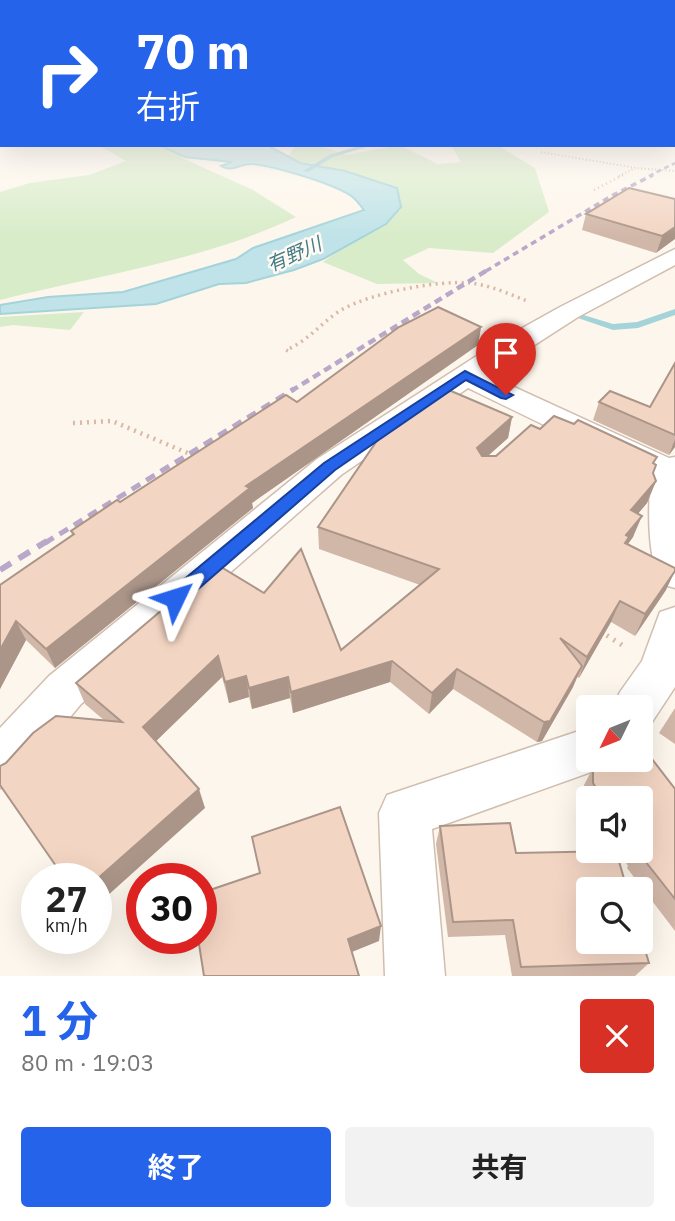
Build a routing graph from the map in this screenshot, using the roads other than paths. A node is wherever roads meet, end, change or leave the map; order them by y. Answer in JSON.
{"nodes":[{"id":1,"x":675,"y":256,"type":"edge"},
{"id":2,"x":465,"y":375,"type":"junction"},
{"id":3,"x":672,"y":470,"type":"edge"},
{"id":4,"x":675,"y":573,"type":"edge"},
{"id":5,"x":675,"y":624,"type":"edge"},
{"id":6,"x":644,"y":695,"type":"edge"},
{"id":7,"x":576,"y":755,"type":"edge"},
{"id":8,"x":0,"y":764,"type":"edge"},
{"id":9,"x":415,"y":976,"type":"edge"}],
"edges":[{"from":1,"to":2,"type":"street"},
{"from":2,"to":3,"type":"street"},
{"from":2,"to":8,"type":"street"},
{"from":3,"to":4,"type":"street"},
{"from":5,"to":6,"type":"street"},
{"from":7,"to":9,"type":"street"}]}
